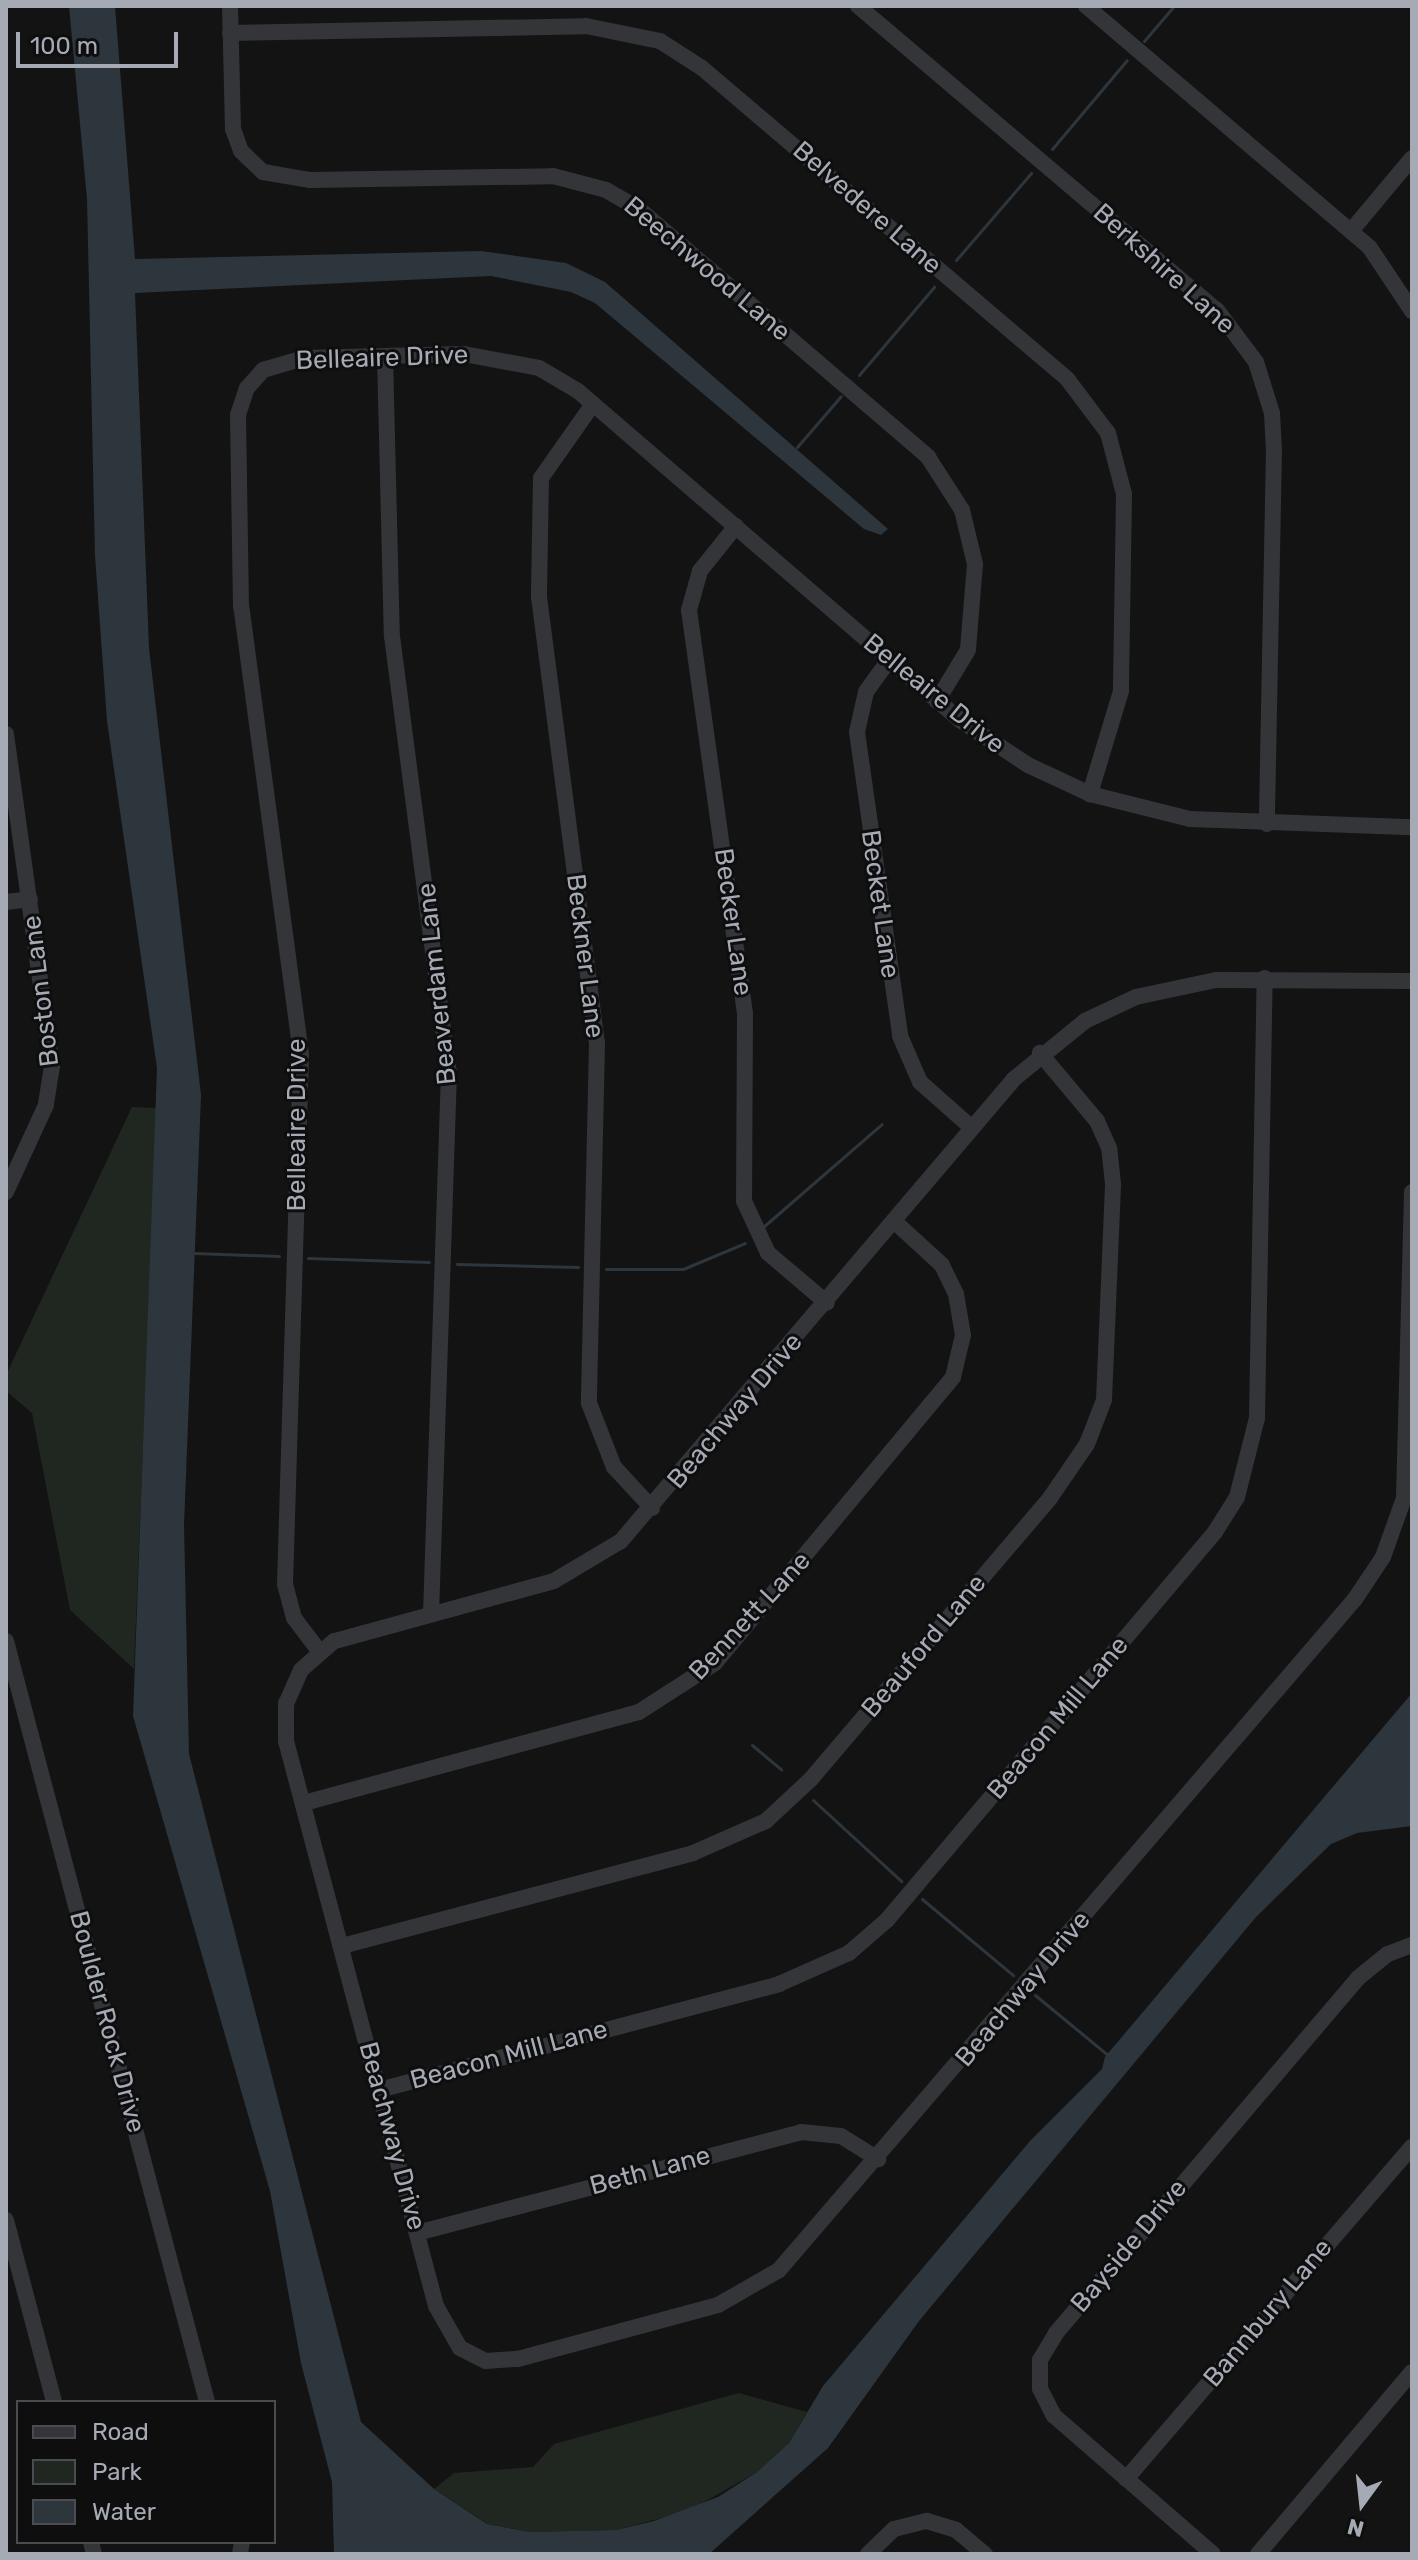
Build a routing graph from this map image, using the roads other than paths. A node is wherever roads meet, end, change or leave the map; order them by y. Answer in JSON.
{"nodes":[{"id":1,"x":230,"y":6,"type":"edge"},
{"id":2,"x":858,"y":6,"type":"edge"},
{"id":3,"x":1086,"y":6,"type":"edge"},
{"id":4,"x":230,"y":33,"type":"junction"},
{"id":5,"x":1412,"y":158,"type":"edge"},
{"id":6,"x":1351,"y":231,"type":"junction"},
{"id":7,"x":1412,"y":311,"type":"edge"},
{"id":8,"x":385,"y":356,"type":"junction"},
{"id":9,"x":593,"y":404,"type":"junction"},
{"id":10,"x":736,"y":526,"type":"junction"},
{"id":11,"x":889,"y":660,"type":"junction"},
{"id":12,"x":937,"y":701,"type":"junction"},
{"id":13,"x":6,"y":734,"type":"edge"},
{"id":14,"x":1090,"y":794,"type":"junction"},
{"id":15,"x":1267,"y":824,"type":"junction"},
{"id":16,"x":1412,"y":827,"type":"edge"},
{"id":17,"x":30,"y":899,"type":"junction"},
{"id":18,"x":6,"y":902,"type":"edge"},
{"id":19,"x":1265,"y":978,"type":"junction"},
{"id":20,"x":1412,"y":981,"type":"edge"},
{"id":21,"x":1040,"y":1053,"type":"junction"},
{"id":22,"x":972,"y":1128,"type":"junction"},
{"id":23,"x":6,"y":1192,"type":"edge"},
{"id":24,"x":1412,"y":1192,"type":"edge"},
{"id":25,"x":894,"y":1221,"type":"junction"},
{"id":26,"x":827,"y":1303,"type":"junction"},
{"id":27,"x":1410,"y":1433,"type":"edge"},
{"id":28,"x":652,"y":1508,"type":"junction"},
{"id":29,"x":431,"y":1614,"type":"junction"},
{"id":30,"x":6,"y":1641,"type":"edge"},
{"id":31,"x":319,"y":1651,"type":"junction"},
{"id":32,"x":304,"y":1803,"type":"junction"},
{"id":33,"x":1412,"y":1945,"type":"edge"},
{"id":34,"x":342,"y":1946,"type":"junction"},
{"id":35,"x":379,"y":2090,"type":"junction"},
{"id":36,"x":1412,"y":2147,"type":"edge"},
{"id":37,"x":878,"y":2159,"type":"junction"},
{"id":38,"x":6,"y":2220,"type":"edge"},
{"id":39,"x":417,"y":2233,"type":"junction"},
{"id":40,"x":1412,"y":2372,"type":"edge"},
{"id":41,"x":53,"y":2400,"type":"edge"},
{"id":42,"x":206,"y":2400,"type":"edge"},
{"id":43,"x":1126,"y":2479,"type":"junction"},
{"id":44,"x":868,"y":2554,"type":"edge"},
{"id":45,"x":985,"y":2554,"type":"edge"},
{"id":46,"x":1213,"y":2554,"type":"edge"},
{"id":47,"x":1258,"y":2554,"type":"edge"}],
"edges":[{"from":1,"to":4,"type":"street","name":"Beechwood Lane"},
{"from":2,"to":15,"type":"street","name":"Berkshire Lane"},
{"from":3,"to":6,"type":"street"},
{"from":4,"to":12,"type":"street","name":"Beechwood Lane"},
{"from":4,"to":14,"type":"street","name":"Belvedere Lane"},
{"from":5,"to":6,"type":"street"},
{"from":6,"to":7,"type":"street"},
{"from":8,"to":9,"type":"street","name":"Belleaire Drive"},
{"from":8,"to":29,"type":"street","name":"Beaverdam Lane"},
{"from":8,"to":31,"type":"street","name":"Belleaire Drive"},
{"from":9,"to":10,"type":"street","name":"Belleaire Drive"},
{"from":9,"to":28,"type":"street","name":"Beckner Lane"},
{"from":10,"to":11,"type":"street","name":"Belleaire Drive"},
{"from":10,"to":26,"type":"street","name":"Becker Lane"},
{"from":11,"to":12,"type":"street","name":"Belleaire Drive"},
{"from":11,"to":22,"type":"street","name":"Becket Lane"},
{"from":12,"to":14,"type":"street","name":"Belleaire Drive"},
{"from":13,"to":17,"type":"street","name":"Boston Lane"},
{"from":14,"to":15,"type":"street","name":"Belleaire Drive"},
{"from":15,"to":16,"type":"street","name":"Belleaire Drive"},
{"from":17,"to":18,"type":"street"},
{"from":17,"to":23,"type":"street","name":"Boston Lane"},
{"from":19,"to":20,"type":"street","name":"Beachway Drive"},
{"from":19,"to":21,"type":"street","name":"Beachway Drive"},
{"from":19,"to":35,"type":"street","name":"Beacon Mill Lane"},
{"from":21,"to":22,"type":"street","name":"Beachway Drive"},
{"from":21,"to":34,"type":"street","name":"Beauford Lane"},
{"from":22,"to":25,"type":"street","name":"Beachway Drive"},
{"from":24,"to":27,"type":"street","name":"Beachway Drive"},
{"from":25,"to":26,"type":"street","name":"Beachway Drive"},
{"from":25,"to":32,"type":"street","name":"Bennett Lane"},
{"from":26,"to":28,"type":"street","name":"Beachway Drive"},
{"from":27,"to":37,"type":"street","name":"Beachway Drive"},
{"from":28,"to":29,"type":"street","name":"Beachway Drive"},
{"from":29,"to":31,"type":"street","name":"Beachway Drive"},
{"from":30,"to":42,"type":"street","name":"Boulder Rock Drive"},
{"from":31,"to":32,"type":"street","name":"Beachway Drive"},
{"from":32,"to":34,"type":"street","name":"Beachway Drive"},
{"from":33,"to":43,"type":"street","name":"Bayside Drive"},
{"from":34,"to":35,"type":"street","name":"Beachway Drive"},
{"from":35,"to":39,"type":"street","name":"Beachway Drive"},
{"from":36,"to":43,"type":"street","name":"Bannbury Lane"},
{"from":37,"to":39,"type":"street","name":"Beth Lane"},
{"from":37,"to":39,"type":"street","name":"Beachway Drive"},
{"from":38,"to":41,"type":"street"},
{"from":40,"to":47,"type":"street"},
{"from":43,"to":46,"type":"street","name":"Bayside Drive"},
{"from":44,"to":45,"type":"street"}]}
